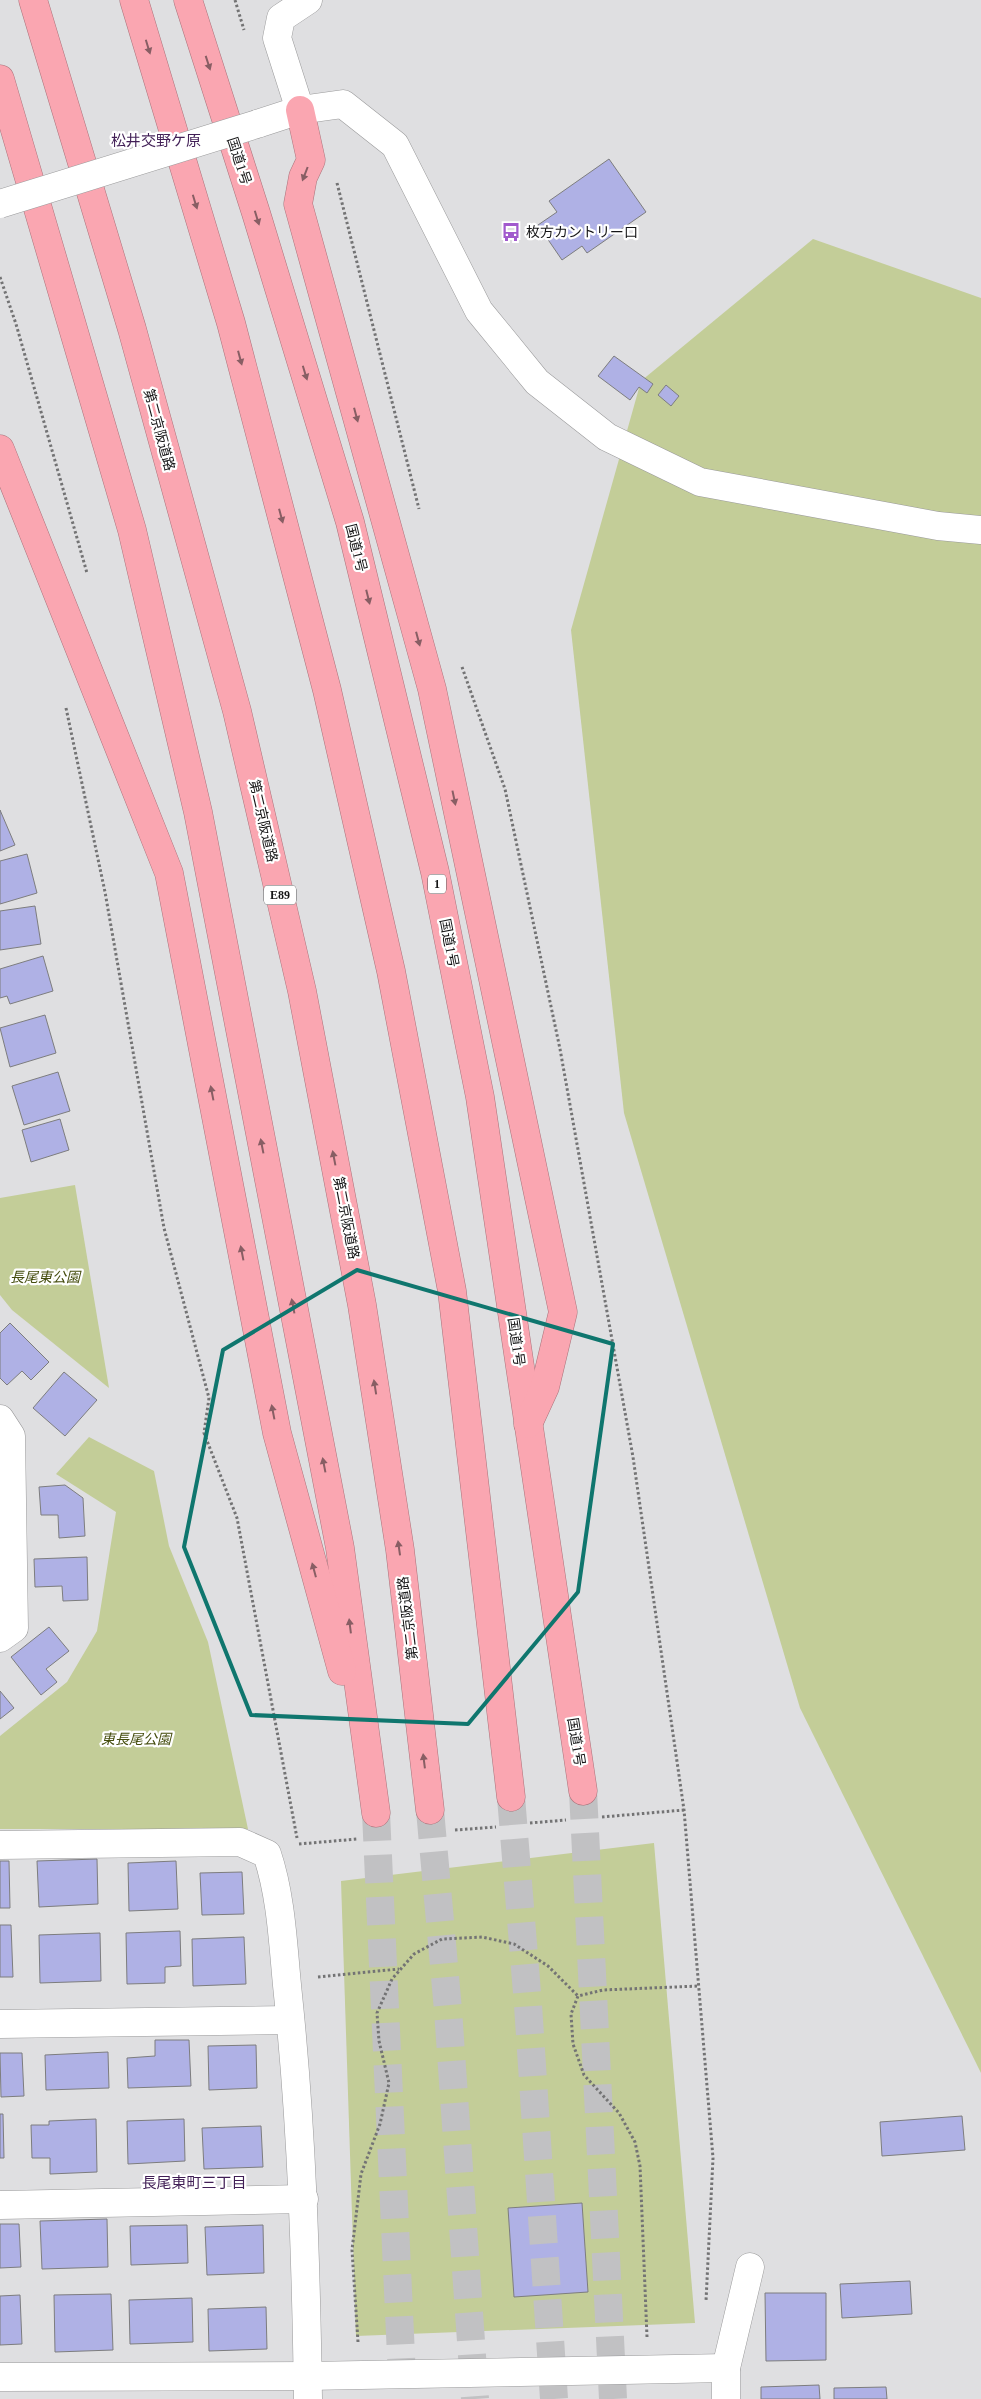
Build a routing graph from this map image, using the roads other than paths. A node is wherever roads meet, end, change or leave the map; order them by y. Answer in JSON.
{"nodes":[{"id":1,"x":33,"y":0,"type":"edge"},
{"id":2,"x":134,"y":0,"type":"edge"},
{"id":3,"x":188,"y":0,"type":"edge"},
{"id":4,"x":308,"y":0,"type":"edge"},
{"id":5,"x":0,"y":79,"type":"edge"},
{"id":6,"x":300,"y":110,"type":"junction"},
{"id":7,"x":0,"y":204,"type":"edge"},
{"id":8,"x":0,"y":449,"type":"edge"},
{"id":9,"x":981,"y":530,"type":"edge"},
{"id":10,"x":0,"y":1419,"type":"edge"},
{"id":11,"x":528,"y":1424,"type":"junction"},
{"id":12,"x":0,"y":1638,"type":"edge"},
{"id":13,"x":369,"y":1768,"type":"junction"},
{"id":14,"x":583,"y":1791,"type":"tunnel mouth"},
{"id":15,"x":511,"y":1797,"type":"tunnel mouth"},
{"id":16,"x":430,"y":1810,"type":"tunnel mouth"},
{"id":17,"x":376,"y":1813,"type":"tunnel mouth"},
{"id":18,"x":0,"y":1845,"type":"edge"},
{"id":19,"x":290,"y":2020,"type":"junction"},
{"id":20,"x":0,"y":2024,"type":"edge"},
{"id":21,"x":304,"y":2199,"type":"junction"},
{"id":22,"x":0,"y":2205,"type":"edge"},
{"id":23,"x":750,"y":2267,"type":"dead end"},
{"id":24,"x":726,"y":2368,"type":"junction"},
{"id":25,"x":0,"y":2377,"type":"edge"},
{"id":26,"x":308,"y":2388,"type":"edge"},
{"id":27,"x":726,"y":2399,"type":"edge"}],
"edges":[{"from":16,"to":1,"type":"highway","name":"第二京阪道路","number":"E89","one_way":true},
{"from":2,"to":15,"type":"highway","one_way":true},
{"from":3,"to":11,"type":"highway","name":"国道1号","number":"1","one_way":true},
{"from":4,"to":6,"type":"street"},
{"from":13,"to":5,"type":"highway","one_way":true},
{"from":6,"to":7,"type":"street","bridge":true},
{"from":6,"to":9,"type":"street"},
{"from":6,"to":11,"type":"highway","one_way":true},
{"from":13,"to":8,"type":"highway","one_way":true},
{"from":10,"to":12,"type":"street"},
{"from":11,"to":14,"type":"highway","name":"国道1号","number":"1"},
{"from":13,"to":17,"type":"highway"},
{"from":18,"to":19,"type":"street"},
{"from":19,"to":20,"type":"street"},
{"from":19,"to":21,"type":"street"},
{"from":21,"to":22,"type":"street"},
{"from":21,"to":26,"type":"street"},
{"from":23,"to":24,"type":"street"},
{"from":24,"to":26,"type":"street"},
{"from":24,"to":27,"type":"street"},
{"from":25,"to":26,"type":"street"}]}
